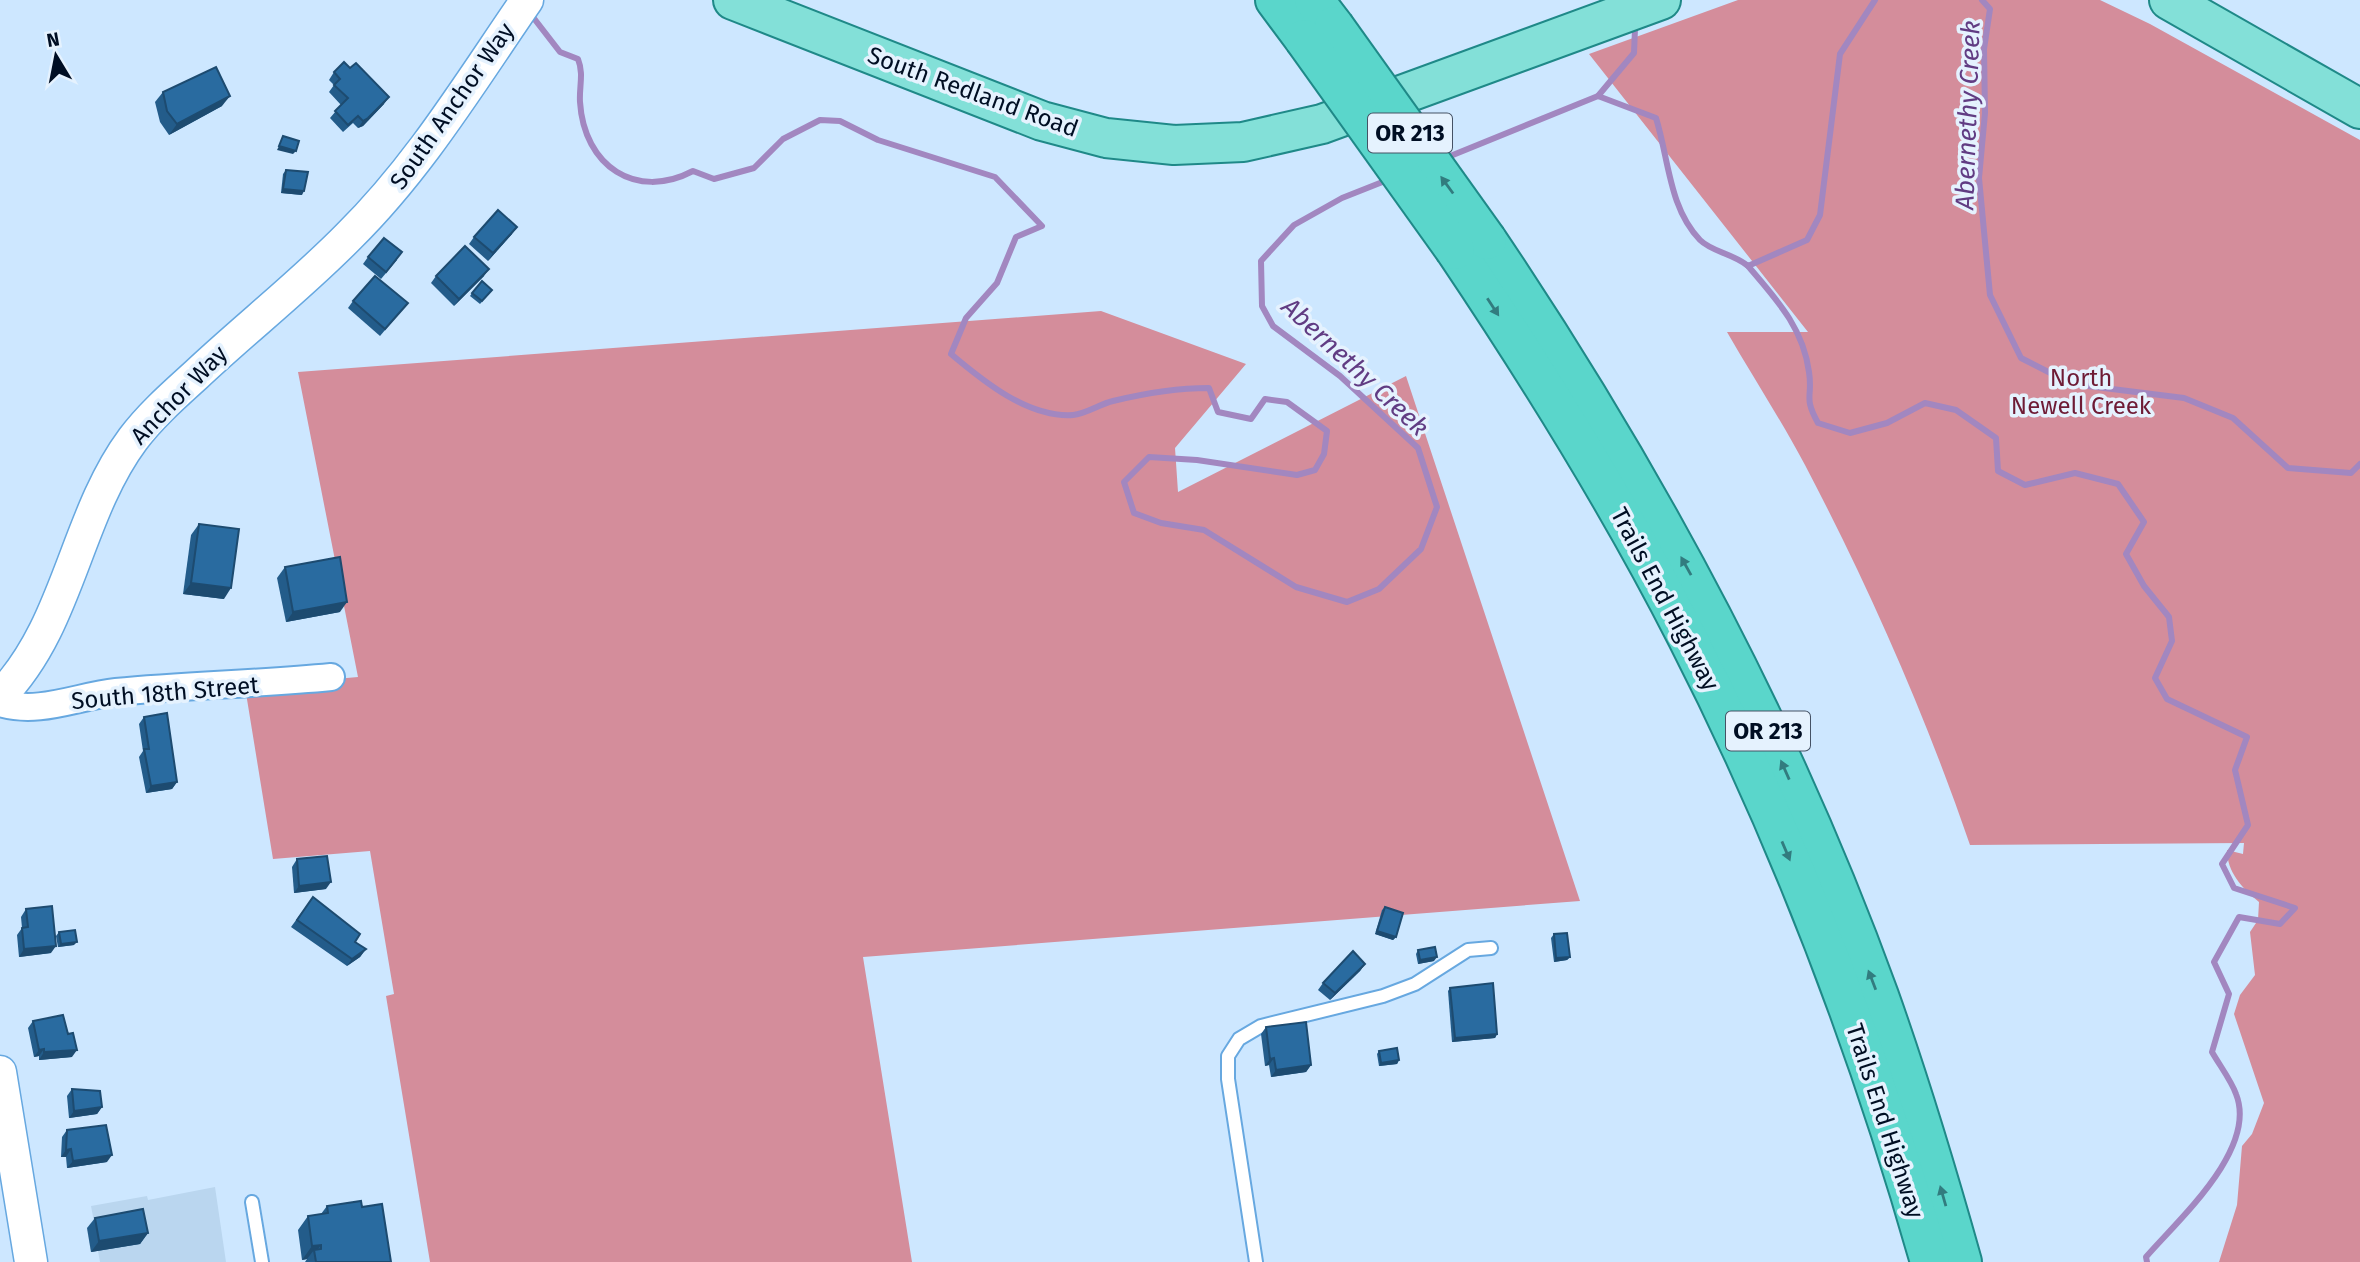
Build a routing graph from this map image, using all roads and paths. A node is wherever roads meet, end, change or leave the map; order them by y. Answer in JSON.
{"nodes":[{"id":1,"x":527,"y":0,"type":"edge"},
{"id":2,"x":733,"y":0,"type":"edge"},
{"id":3,"x":1275,"y":0,"type":"edge"},
{"id":4,"x":1661,"y":0,"type":"edge"},
{"id":5,"x":2169,"y":0,"type":"edge"},
{"id":6,"x":1317,"y":22,"type":"edge"},
{"id":7,"x":2360,"y":109,"type":"edge"},
{"id":8,"x":346,"y":239,"type":"joint"},
{"id":9,"x":1471,"y":245,"type":"junction"},
{"id":10,"x":331,"y":677,"type":"dead end"},
{"id":11,"x":0,"y":696,"type":"edge"},
{"id":12,"x":0,"y":703,"type":"edge"},
{"id":13,"x":1491,"y":948,"type":"dead end"},
{"id":14,"x":0,"y":1072,"type":"edge"},
{"id":15,"x":8,"y":1176,"type":"edge"},
{"id":16,"x":252,"y":1202,"type":"dead end"},
{"id":17,"x":31,"y":1262,"type":"edge"},
{"id":18,"x":262,"y":1262,"type":"edge"},
{"id":19,"x":1256,"y":1262,"type":"edge"},
{"id":20,"x":1930,"y":1262,"type":"edge"},
{"id":21,"x":1962,"y":1262,"type":"edge"}],
"edges":[{"from":1,"to":8,"type":"street","name":"South Anchor Way"},
{"from":2,"to":4,"type":"main road","name":"South Redland Road"},
{"from":3,"to":6,"type":"highway","name":"Trails End Highway","number":"OR 213"},
{"from":5,"to":7,"type":"main road"},
{"from":6,"to":9,"type":"highway","name":"Trails End Highway","number":"OR 213","bridge":true},
{"from":8,"to":11,"type":"street","name":"Anchor Way"},
{"from":9,"to":20,"type":"highway","name":"Trails End Highway","number":"OR 213","one_way":true},
{"from":21,"to":9,"type":"highway","name":"Trails End Highway","number":"OR 213","one_way":true},
{"from":10,"to":12,"type":"street","name":"South 18th Street"},
{"from":13,"to":19,"type":"lane"},
{"from":14,"to":15,"type":"street"},
{"from":15,"to":17,"type":"street"},
{"from":16,"to":18,"type":"lane"}]}
